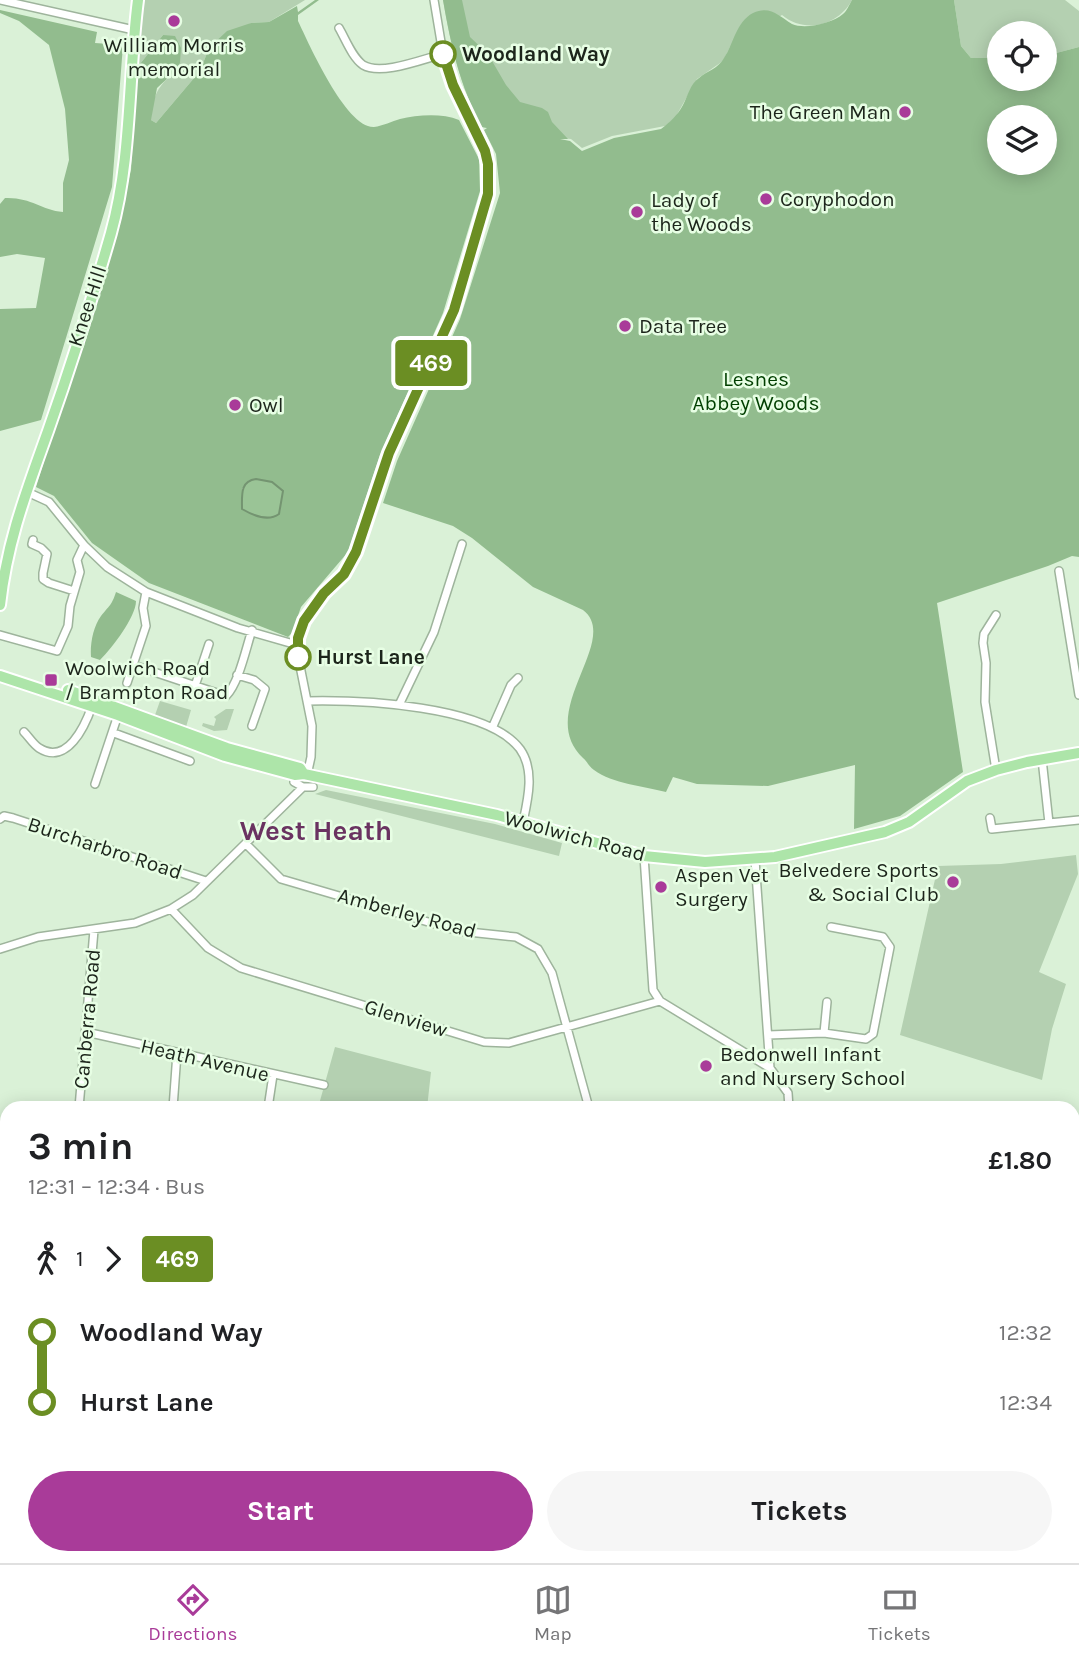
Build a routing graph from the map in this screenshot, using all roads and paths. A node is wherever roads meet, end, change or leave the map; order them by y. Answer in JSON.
{"nodes":[{"id":1,"x":2,"y":0,"type":"edge"},
{"id":2,"x":138,"y":0,"type":"edge"},
{"id":3,"x":434,"y":0,"type":"edge"},
{"id":4,"x":339,"y":29,"type":"dead end"},
{"id":5,"x":134,"y":30,"type":"junction"},
{"id":6,"x":443,"y":54,"type":"junction"},
{"id":7,"x":25,"y":491,"type":"junction"},
{"id":8,"x":33,"y":540,"type":"dead end"},
{"id":9,"x":462,"y":544,"type":"dead end"},
{"id":10,"x":84,"y":545,"type":"junction"},
{"id":11,"x":1059,"y":571,"type":"dead end"},
{"id":12,"x":74,"y":591,"type":"junction"},
{"id":13,"x":146,"y":592,"type":"junction"},
{"id":14,"x":0,"y":605,"type":"edge"},
{"id":15,"x":996,"y":615,"type":"dead end"},
{"id":16,"x":252,"y":631,"type":"junction"},
{"id":17,"x":0,"y":635,"type":"edge"},
{"id":18,"x":209,"y":644,"type":"dead end"},
{"id":19,"x":298,"y":645,"type":"junction"},
{"id":20,"x":133,"y":665,"type":"junction"},
{"id":21,"x":0,"y":670,"type":"edge"},
{"id":22,"x":237,"y":675,"type":"junction"},
{"id":23,"x":0,"y":676,"type":"edge"},
{"id":24,"x":518,"y":678,"type":"dead end"},
{"id":25,"x":127,"y":683,"type":"dead end"},
{"id":26,"x":195,"y":686,"type":"junction"},
{"id":27,"x":1079,"y":695,"type":"edge"},
{"id":28,"x":308,"y":701,"type":"junction"},
{"id":29,"x":399,"y":705,"type":"junction"},
{"id":30,"x":92,"y":706,"type":"junction"},
{"id":31,"x":118,"y":715,"type":"junction"},
{"id":32,"x":253,"y":726,"type":"dead end"},
{"id":33,"x":493,"y":726,"type":"junction"},
{"id":34,"x":24,"y":732,"type":"dead end"},
{"id":35,"x":118,"y":734,"type":"junction"},
{"id":36,"x":172,"y":737,"type":"junction"},
{"id":37,"x":167,"y":752,"type":"junction"},
{"id":38,"x":1079,"y":753,"type":"edge"},
{"id":39,"x":1042,"y":759,"type":"junction"},
{"id":40,"x":190,"y":761,"type":"dead end"},
{"id":41,"x":996,"y":770,"type":"junction"},
{"id":42,"x":306,"y":774,"type":"junction"},
{"id":43,"x":294,"y":782,"type":"dead end"},
{"id":44,"x":95,"y":784,"type":"dead end"},
{"id":45,"x":303,"y":787,"type":"junction"},
{"id":46,"x":313,"y":787,"type":"dead end"},
{"id":47,"x":2,"y":818,"type":"edge"},
{"id":48,"x":990,"y":818,"type":"dead end"},
{"id":49,"x":1079,"y":820,"type":"edge"},
{"id":50,"x":523,"y":822,"type":"junction"},
{"id":51,"x":1049,"y":823,"type":"junction"},
{"id":52,"x":246,"y":844,"type":"junction"},
{"id":53,"x":645,"y":856,"type":"junction"},
{"id":54,"x":755,"y":860,"type":"junction"},
{"id":55,"x":206,"y":881,"type":"junction"},
{"id":56,"x":172,"y":909,"type":"junction"},
{"id":57,"x":831,"y":927,"type":"dead end"},
{"id":58,"x":94,"y":930,"type":"junction"},
{"id":59,"x":0,"y":949,"type":"edge"},
{"id":60,"x":660,"y":1002,"type":"junction"},
{"id":61,"x":827,"y":1002,"type":"dead end"},
{"id":62,"x":567,"y":1027,"type":"junction"},
{"id":63,"x":86,"y":1032,"type":"junction"},
{"id":64,"x":824,"y":1033,"type":"junction"},
{"id":65,"x":768,"y":1035,"type":"junction"},
{"id":66,"x":177,"y":1054,"type":"junction"},
{"id":67,"x":770,"y":1068,"type":"junction"},
{"id":68,"x":273,"y":1075,"type":"junction"},
{"id":69,"x":324,"y":1085,"type":"dead end"},
{"id":70,"x":80,"y":1101,"type":"edge"},
{"id":71,"x":174,"y":1101,"type":"edge"},
{"id":72,"x":269,"y":1101,"type":"edge"},
{"id":73,"x":587,"y":1101,"type":"edge"},
{"id":74,"x":789,"y":1101,"type":"edge"}],
"edges":[{"from":1,"to":5,"type":"street"},
{"from":2,"to":5,"type":"main road","name":"Knee Hill"},
{"from":3,"to":6,"type":"street"},
{"from":4,"to":6,"type":"street"},
{"from":5,"to":7,"type":"main road","name":"Knee Hill"},
{"from":6,"to":19,"type":"street"},
{"from":7,"to":10,"type":"street"},
{"from":7,"to":14,"type":"main road","name":"Knee Hill"},
{"from":8,"to":12,"type":"street"},
{"from":9,"to":29,"type":"street"},
{"from":10,"to":12,"type":"street"},
{"from":10,"to":13,"type":"street"},
{"from":11,"to":27,"type":"street"},
{"from":12,"to":17,"type":"street"},
{"from":13,"to":16,"type":"street"},
{"from":13,"to":20,"type":"street"},
{"from":15,"to":41,"type":"street"},
{"from":16,"to":19,"type":"street"},
{"from":16,"to":22,"type":"street"},
{"from":18,"to":26,"type":"street"},
{"from":19,"to":28,"type":"street"},
{"from":20,"to":25,"type":"street"},
{"from":20,"to":26,"type":"street"},
{"from":21,"to":42,"type":"main road","name":"Woolwich Road"},
{"from":22,"to":26,"type":"street"},
{"from":22,"to":32,"type":"street"},
{"from":23,"to":30,"type":"main road","name":"Woolwich Road"},
{"from":24,"to":33,"type":"street"},
{"from":28,"to":29,"type":"street"},
{"from":28,"to":42,"type":"street"},
{"from":29,"to":33,"type":"street"},
{"from":30,"to":31,"type":"main road","name":"Woolwich Road"},
{"from":30,"to":34,"type":"street"},
{"from":31,"to":35,"type":"street"},
{"from":31,"to":36,"type":"main road","name":"Woolwich Road"},
{"from":33,"to":50,"type":"street"},
{"from":35,"to":37,"type":"street"},
{"from":35,"to":44,"type":"street"},
{"from":36,"to":37,"type":"street"},
{"from":36,"to":42,"type":"main road","name":"Woolwich Road"},
{"from":37,"to":40,"type":"street"},
{"from":38,"to":39,"type":"main road","name":"Woolwich Road"},
{"from":39,"to":41,"type":"main road","name":"Woolwich Road"},
{"from":39,"to":51,"type":"street"},
{"from":41,"to":54,"type":"main road","name":"Woolwich Road"},
{"from":42,"to":50,"type":"main road","name":"Woolwich Road"},
{"from":43,"to":45,"type":"street"},
{"from":45,"to":46,"type":"street"},
{"from":45,"to":52,"type":"street"},
{"from":47,"to":55,"type":"street","name":"Burcharbro Road"},
{"from":48,"to":51,"type":"street"},
{"from":49,"to":51,"type":"street"},
{"from":50,"to":53,"type":"main road","name":"Woolwich Road"},
{"from":52,"to":55,"type":"street"},
{"from":52,"to":62,"type":"street","name":"Amberley Road"},
{"from":53,"to":54,"type":"main road","name":"Woolwich Road"},
{"from":53,"to":60,"type":"street"},
{"from":54,"to":65,"type":"street"},
{"from":55,"to":56,"type":"street"},
{"from":56,"to":58,"type":"street"},
{"from":56,"to":62,"type":"street","name":"Glenview"},
{"from":57,"to":64,"type":"street"},
{"from":58,"to":59,"type":"street"},
{"from":58,"to":63,"type":"street","name":"Canberra Road"},
{"from":60,"to":62,"type":"street","name":"Glenview"},
{"from":60,"to":67,"type":"street"},
{"from":61,"to":64,"type":"street"},
{"from":62,"to":73,"type":"street","name":"Amberley Road"},
{"from":63,"to":66,"type":"street","name":"Heath Avenue"},
{"from":63,"to":70,"type":"street","name":"Canberra Road"},
{"from":64,"to":65,"type":"street"},
{"from":65,"to":67,"type":"street"},
{"from":66,"to":68,"type":"street","name":"Heath Avenue"},
{"from":66,"to":71,"type":"street"},
{"from":67,"to":74,"type":"street"},
{"from":68,"to":69,"type":"street","name":"Heath Avenue"},
{"from":68,"to":72,"type":"street"}]}
